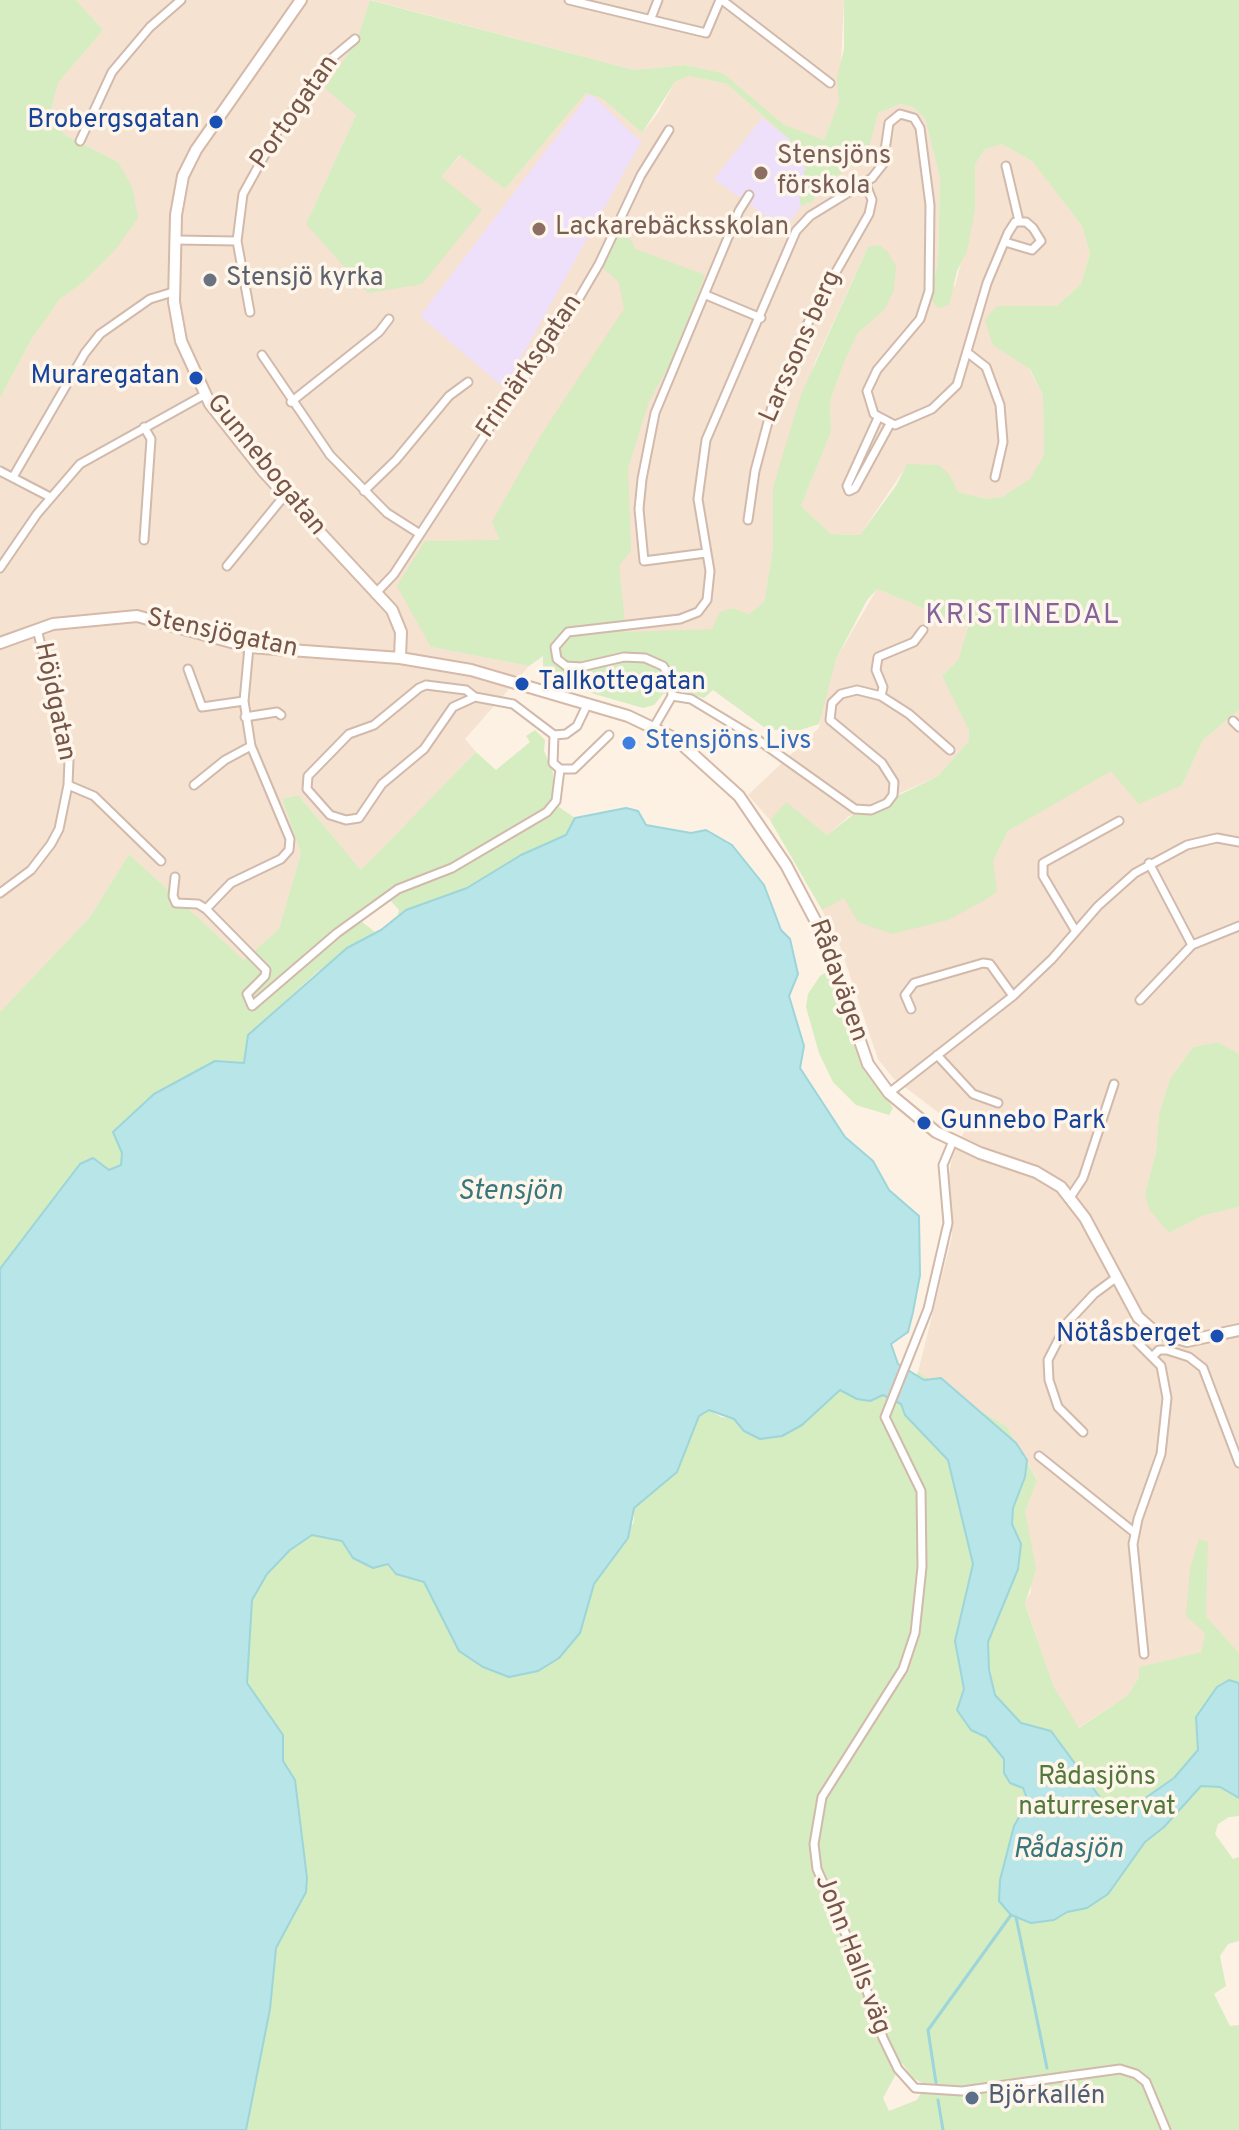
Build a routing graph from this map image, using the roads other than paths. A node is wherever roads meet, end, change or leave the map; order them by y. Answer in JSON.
{"nodes":[{"id":1,"x":181,"y":0,"type":"edge"},
{"id":2,"x":301,"y":0,"type":"edge"},
{"id":3,"x":569,"y":0,"type":"edge"},
{"id":4,"x":658,"y":0,"type":"edge"},
{"id":5,"x":721,"y":0,"type":"edge"},
{"id":6,"x":651,"y":18,"type":"junction"},
{"id":7,"x":355,"y":39,"type":"dead end"},
{"id":8,"x":830,"y":83,"type":"dead end"},
{"id":9,"x":669,"y":130,"type":"dead end"},
{"id":10,"x":80,"y":141,"type":"dead end"},
{"id":11,"x":1006,"y":166,"type":"dead end"},
{"id":12,"x":865,"y":182,"type":"junction"},
{"id":13,"x":749,"y":195,"type":"dead end"},
{"id":14,"x":1019,"y":221,"type":"junction"},
{"id":15,"x":175,"y":240,"type":"junction"},
{"id":16,"x":237,"y":241,"type":"junction"},
{"id":17,"x":1005,"y":242,"type":"junction"},
{"id":18,"x":173,"y":292,"type":"junction"},
{"id":19,"x":706,"y":295,"type":"junction"},
{"id":20,"x":250,"y":312,"type":"dead end"},
{"id":21,"x":761,"y":318,"type":"junction"},
{"id":22,"x":389,"y":319,"type":"dead end"},
{"id":23,"x":968,"y":353,"type":"junction"},
{"id":24,"x":262,"y":355,"type":"dead end"},
{"id":25,"x":468,"y":382,"type":"dead end"},
{"id":26,"x":204,"y":395,"type":"junction"},
{"id":27,"x":291,"y":402,"type":"junction"},
{"id":28,"x":878,"y":418,"type":"junction"},
{"id":29,"x":890,"y":424,"type":"junction"},
{"id":30,"x":144,"y":427,"type":"junction"},
{"id":31,"x":0,"y":471,"type":"edge"},
{"id":32,"x":13,"y":477,"type":"junction"},
{"id":33,"x":995,"y":477,"type":"dead end"},
{"id":34,"x":364,"y":491,"type":"junction"},
{"id":35,"x":285,"y":495,"type":"junction"},
{"id":36,"x":50,"y":497,"type":"junction"},
{"id":37,"x":748,"y":520,"type":"dead end"},
{"id":38,"x":420,"y":534,"type":"junction"},
{"id":39,"x":144,"y":540,"type":"dead end"},
{"id":40,"x":706,"y":553,"type":"junction"},
{"id":41,"x":227,"y":566,"type":"dead end"},
{"id":42,"x":0,"y":568,"type":"edge"},
{"id":43,"x":375,"y":594,"type":"junction"},
{"id":44,"x":37,"y":629,"type":"junction"},
{"id":45,"x":923,"y":630,"type":"dead end"},
{"id":46,"x":0,"y":643,"type":"edge"},
{"id":47,"x":249,"y":647,"type":"junction"},
{"id":48,"x":400,"y":658,"type":"junction"},
{"id":49,"x":188,"y":669,"type":"dead end"},
{"id":50,"x":672,"y":696,"type":"junction"},
{"id":51,"x":881,"y":696,"type":"junction"},
{"id":52,"x":475,"y":697,"type":"junction"},
{"id":53,"x":244,"y":701,"type":"junction"},
{"id":54,"x":588,"y":703,"type":"junction"},
{"id":55,"x":281,"y":715,"type":"dead end"},
{"id":56,"x":245,"y":717,"type":"junction"},
{"id":57,"x":654,"y":727,"type":"junction"},
{"id":58,"x":554,"y":735,"type":"junction"},
{"id":59,"x":609,"y":735,"type":"dead end"},
{"id":60,"x":251,"y":746,"type":"junction"},
{"id":61,"x":950,"y":750,"type":"dead end"},
{"id":62,"x":560,"y":769,"type":"junction"},
{"id":63,"x":68,"y":785,"type":"junction"},
{"id":64,"x":194,"y":785,"type":"dead end"},
{"id":65,"x":1119,"y":821,"type":"dead end"},
{"id":66,"x":1239,"y":842,"type":"edge"},
{"id":67,"x":161,"y":861,"type":"dead end"},
{"id":68,"x":1149,"y":863,"type":"junction"},
{"id":69,"x":175,"y":877,"type":"dead end"},
{"id":70,"x":0,"y":893,"type":"edge"},
{"id":71,"x":206,"y":909,"type":"junction"},
{"id":72,"x":1239,"y":926,"type":"edge"},
{"id":73,"x":1075,"y":930,"type":"junction"},
{"id":74,"x":1192,"y":945,"type":"junction"},
{"id":75,"x":1013,"y":996,"type":"junction"},
{"id":76,"x":1140,"y":1000,"type":"dead end"},
{"id":77,"x":911,"y":1009,"type":"dead end"},
{"id":78,"x":937,"y":1055,"type":"junction"},
{"id":79,"x":1114,"y":1084,"type":"dead end"},
{"id":80,"x":889,"y":1093,"type":"junction"},
{"id":81,"x":998,"y":1103,"type":"dead end"},
{"id":82,"x":953,"y":1141,"type":"junction"},
{"id":83,"x":1071,"y":1196,"type":"junction"},
{"id":84,"x":1117,"y":1277,"type":"junction"},
{"id":85,"x":1145,"y":1324,"type":"junction"},
{"id":86,"x":1239,"y":1330,"type":"edge"},
{"id":87,"x":1153,"y":1356,"type":"junction"},
{"id":88,"x":1083,"y":1432,"type":"dead end"},
{"id":89,"x":1039,"y":1456,"type":"dead end"},
{"id":90,"x":1239,"y":1463,"type":"edge"},
{"id":91,"x":1135,"y":1533,"type":"junction"},
{"id":92,"x":1144,"y":1654,"type":"dead end"},
{"id":93,"x":1166,"y":2130,"type":"edge"}],
"edges":[{"from":1,"to":10,"type":"street"},
{"from":2,"to":15,"type":"street","name":"Gunnebogatan"},
{"from":3,"to":6,"type":"street"},
{"from":4,"to":6,"type":"street"},
{"from":5,"to":6,"type":"street"},
{"from":5,"to":8,"type":"street"},
{"from":7,"to":16,"type":"street","name":"Portogatan"},
{"from":9,"to":38,"type":"street","name":"Frimärksgatan"},
{"from":11,"to":14,"type":"street"},
{"from":12,"to":21,"type":"street","name":"Larssons berg"},
{"from":12,"to":28,"type":"street","name":"Larssons berg"},
{"from":12,"to":37,"type":"street","name":"Larssons berg"},
{"from":13,"to":19,"type":"street"},
{"from":14,"to":17,"type":"street"},
{"from":14,"to":17,"type":"street"},
{"from":15,"to":16,"type":"street"},
{"from":15,"to":18,"type":"street","name":"Gunnebogatan"},
{"from":16,"to":20,"type":"street","name":"Portogatan"},
{"from":17,"to":23,"type":"street"},
{"from":18,"to":26,"type":"street","name":"Gunnebogatan"},
{"from":18,"to":32,"type":"street"},
{"from":19,"to":21,"type":"street","name":"Larssons berg"},
{"from":19,"to":40,"type":"street"},
{"from":21,"to":40,"type":"street","name":"Larssons berg"},
{"from":22,"to":27,"type":"street"},
{"from":23,"to":29,"type":"street"},
{"from":23,"to":33,"type":"street"},
{"from":24,"to":27,"type":"street"},
{"from":25,"to":34,"type":"street"},
{"from":26,"to":30,"type":"street"},
{"from":26,"to":35,"type":"street","name":"Gunnebogatan"},
{"from":27,"to":34,"type":"street"},
{"from":28,"to":29,"type":"street"},
{"from":28,"to":29,"type":"street"},
{"from":30,"to":36,"type":"street"},
{"from":30,"to":39,"type":"street"},
{"from":31,"to":32,"type":"street"},
{"from":32,"to":36,"type":"street"},
{"from":34,"to":38,"type":"street"},
{"from":35,"to":41,"type":"street"},
{"from":35,"to":43,"type":"street","name":"Gunnebogatan"},
{"from":36,"to":42,"type":"street"},
{"from":38,"to":43,"type":"street","name":"Frimärksgatan"},
{"from":40,"to":50,"type":"street","name":"Larssons berg"},
{"from":43,"to":48,"type":"street","name":"Gunnebogatan"},
{"from":44,"to":46,"type":"street","name":"Stensjögatan"},
{"from":44,"to":47,"type":"street","name":"Stensjögatan"},
{"from":44,"to":63,"type":"street","name":"Höjdgatan"},
{"from":45,"to":51,"type":"street"},
{"from":47,"to":48,"type":"street","name":"Stensjögatan"},
{"from":47,"to":53,"type":"street"},
{"from":48,"to":54,"type":"street","name":"Rådavägen"},
{"from":49,"to":53,"type":"street"},
{"from":50,"to":51,"type":"street"},
{"from":50,"to":57,"type":"street"},
{"from":51,"to":61,"type":"street"},
{"from":52,"to":52,"type":"street"},
{"from":52,"to":58,"type":"street"},
{"from":53,"to":56,"type":"street"},
{"from":54,"to":57,"type":"street","name":"Rådavägen"},
{"from":54,"to":58,"type":"street"},
{"from":55,"to":56,"type":"street"},
{"from":56,"to":60,"type":"street"},
{"from":57,"to":80,"type":"street","name":"Rådavägen"},
{"from":58,"to":62,"type":"street"},
{"from":59,"to":62,"type":"street"},
{"from":60,"to":64,"type":"street"},
{"from":60,"to":71,"type":"street"},
{"from":62,"to":71,"type":"street"},
{"from":63,"to":67,"type":"street"},
{"from":63,"to":70,"type":"street","name":"Höjdgatan"},
{"from":65,"to":73,"type":"street"},
{"from":66,"to":68,"type":"street"},
{"from":68,"to":73,"type":"street"},
{"from":68,"to":74,"type":"street"},
{"from":69,"to":71,"type":"street"},
{"from":72,"to":74,"type":"street"},
{"from":73,"to":75,"type":"street"},
{"from":74,"to":76,"type":"street"},
{"from":75,"to":77,"type":"street"},
{"from":75,"to":78,"type":"street"},
{"from":78,"to":80,"type":"street"},
{"from":78,"to":81,"type":"street"},
{"from":79,"to":83,"type":"street"},
{"from":80,"to":82,"type":"street","name":"Rådavägen"},
{"from":82,"to":83,"type":"street","name":"Rådavägen"},
{"from":82,"to":93,"type":"street","name":"John Halls väg"},
{"from":83,"to":84,"type":"street","name":"Rådavägen"},
{"from":84,"to":85,"type":"street","name":"Rådavägen"},
{"from":84,"to":88,"type":"street"},
{"from":85,"to":86,"type":"street"},
{"from":85,"to":87,"type":"street"},
{"from":87,"to":90,"type":"street"},
{"from":87,"to":91,"type":"street"},
{"from":89,"to":91,"type":"street"},
{"from":91,"to":92,"type":"street"}]}
